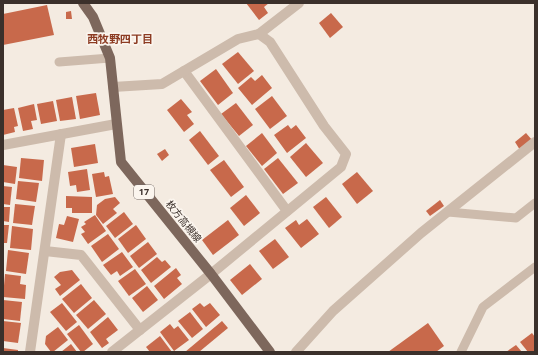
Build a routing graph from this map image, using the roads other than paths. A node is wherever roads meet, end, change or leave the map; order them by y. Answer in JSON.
{"nodes":[{"id":1,"x":83,"y":3,"type":"edge"},
{"id":2,"x":299,"y":3,"type":"edge"},
{"id":3,"x":259,"y":34,"type":"junction"},
{"id":4,"x":110,"y":58,"type":"junction"},
{"id":5,"x":59,"y":62,"type":"dead end"},
{"id":6,"x":184,"y":71,"type":"junction"},
{"id":7,"x":113,"y":87,"type":"junction"},
{"id":8,"x":116,"y":124,"type":"junction"},
{"id":9,"x":61,"y":134,"type":"junction"},
{"id":10,"x":535,"y":142,"type":"edge"},
{"id":11,"x":3,"y":145,"type":"edge"},
{"id":12,"x":535,"y":203,"type":"edge"},
{"id":13,"x":287,"y":211,"type":"junction"},
{"id":14,"x":448,"y":212,"type":"junction"},
{"id":15,"x":45,"y":251,"type":"junction"},
{"id":16,"x":535,"y":267,"type":"edge"},
{"id":17,"x":211,"y":274,"type":"junction"},
{"id":18,"x":140,"y":330,"type":"junction"},
{"id":19,"x":30,"y":352,"type":"edge"},
{"id":20,"x":112,"y":352,"type":"edge"},
{"id":21,"x":270,"y":352,"type":"edge"},
{"id":22,"x":296,"y":352,"type":"edge"},
{"id":23,"x":461,"y":352,"type":"edge"}],
"edges":[{"from":1,"to":4,"type":"main road","name":"枚方高槻線","number":"17"},
{"from":2,"to":3,"type":"street"},
{"from":3,"to":6,"type":"street"},
{"from":3,"to":13,"type":"street"},
{"from":4,"to":5,"type":"lane"},
{"from":4,"to":7,"type":"main road","name":"枚方高槻線","number":"17"},
{"from":6,"to":7,"type":"street"},
{"from":6,"to":13,"type":"street"},
{"from":7,"to":8,"type":"main road","name":"枚方高槻線","number":"17"},
{"from":8,"to":9,"type":"street"},
{"from":8,"to":17,"type":"main road","name":"枚方高槻線","number":"17"},
{"from":9,"to":11,"type":"street"},
{"from":9,"to":15,"type":"street"},
{"from":10,"to":14,"type":"street"},
{"from":12,"to":14,"type":"lane"},
{"from":13,"to":17,"type":"street"},
{"from":14,"to":22,"type":"street"},
{"from":15,"to":18,"type":"street"},
{"from":15,"to":19,"type":"street"},
{"from":16,"to":23,"type":"lane"},
{"from":17,"to":18,"type":"street"},
{"from":17,"to":21,"type":"main road","name":"枚方高槻線","number":"17"},
{"from":18,"to":20,"type":"street"}]}
